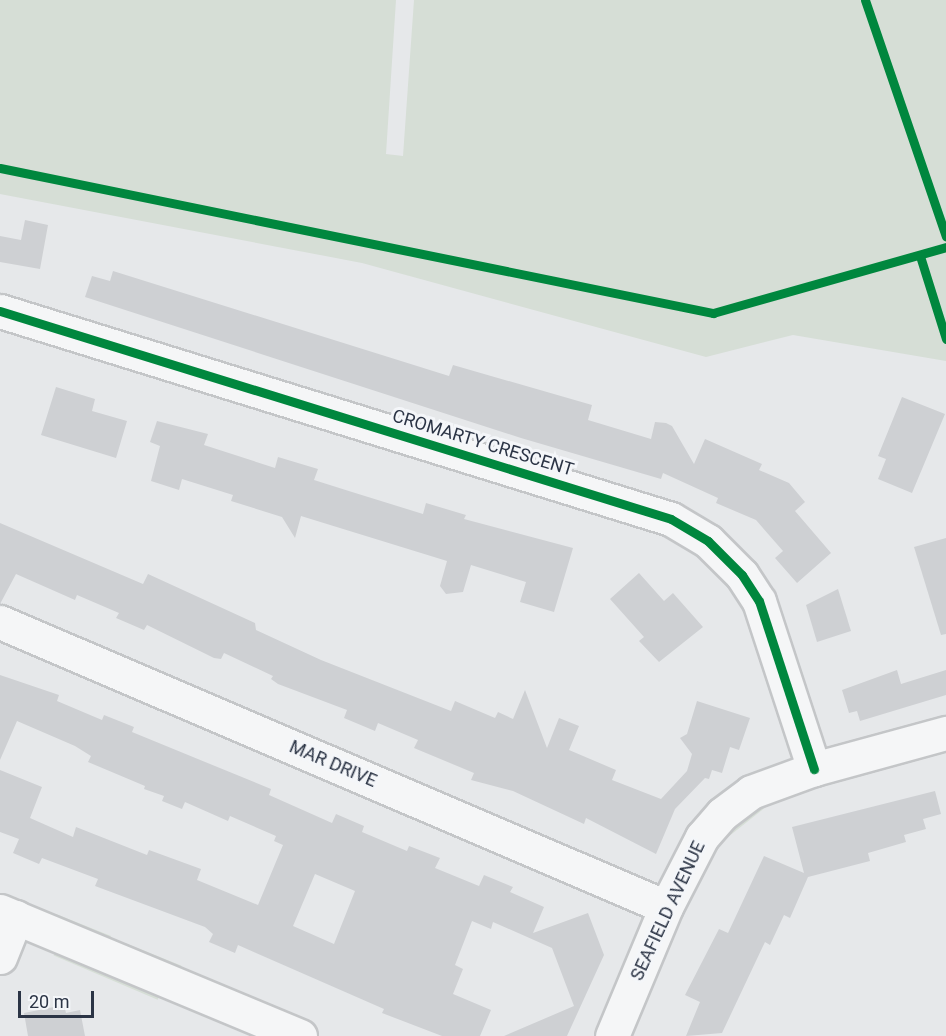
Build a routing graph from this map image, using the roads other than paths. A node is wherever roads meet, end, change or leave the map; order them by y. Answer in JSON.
{"nodes":[{"id":1,"x":0,"y":311,"type":"edge"},
{"id":2,"x":0,"y":622,"type":"edge"},
{"id":3,"x":946,"y":732,"type":"edge"},
{"id":4,"x":814,"y":769,"type":"junction"},
{"id":5,"x":666,"y":907,"type":"junction"},
{"id":6,"x":8,"y":914,"type":"edge"},
{"id":7,"x":0,"y":957,"type":"edge"},
{"id":8,"x":300,"y":1036,"type":"edge"},
{"id":9,"x":612,"y":1036,"type":"edge"}],
"edges":[{"from":1,"to":4,"type":"street","name":"CROMARTY CRESCENT"},
{"from":2,"to":5,"type":"street","name":"MAR DRIVE"},
{"from":3,"to":4,"type":"street","name":"SEAFIELD AVENUE"},
{"from":4,"to":5,"type":"street","name":"SEAFIELD AVENUE"},
{"from":5,"to":9,"type":"street","name":"SEAFIELD AVENUE"},
{"from":6,"to":7,"type":"street"},
{"from":6,"to":8,"type":"street"}]}
